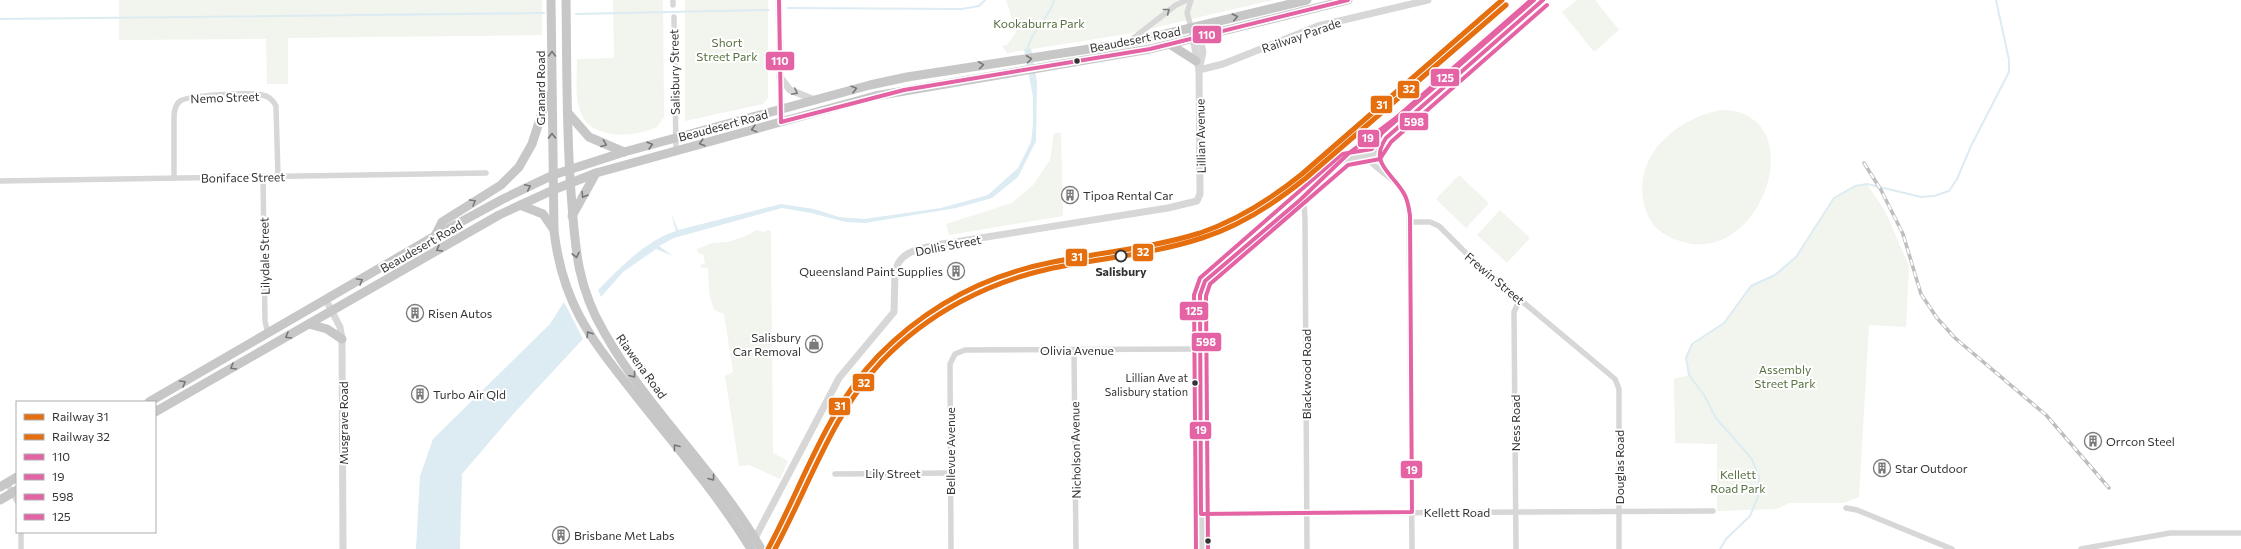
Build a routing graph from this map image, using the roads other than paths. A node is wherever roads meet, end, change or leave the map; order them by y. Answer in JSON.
{"nodes":[{"id":1,"x":551,"y":0,"type":"edge"},
{"id":2,"x":566,"y":0,"type":"edge"},
{"id":3,"x":779,"y":0,"type":"edge"},
{"id":4,"x":1186,"y":0,"type":"edge"},
{"id":5,"x":1191,"y":0,"type":"edge"},
{"id":6,"x":1307,"y":0,"type":"edge"},
{"id":7,"x":1348,"y":0,"type":"edge"},
{"id":8,"x":1428,"y":0,"type":"edge"},
{"id":9,"x":1531,"y":0,"type":"edge"},
{"id":10,"x":1543,"y":0,"type":"edge"},
{"id":11,"x":674,"y":17,"type":"dead end"},
{"id":12,"x":1194,"y":26,"type":"junction"},
{"id":13,"x":1197,"y":39,"type":"junction"},
{"id":14,"x":1128,"y":43,"type":"junction"},
{"id":15,"x":1171,"y":45,"type":"junction"},
{"id":16,"x":1196,"y":61,"type":"junction"},
{"id":17,"x":1199,"y":70,"type":"junction"},
{"id":18,"x":780,"y":77,"type":"junction"},
{"id":19,"x":552,"y":94,"type":"junction"},
{"id":20,"x":816,"y":100,"type":"junction"},
{"id":21,"x":780,"y":109,"type":"junction"},
{"id":22,"x":568,"y":113,"type":"junction"},
{"id":23,"x":781,"y":122,"type":"junction"},
{"id":24,"x":676,"y":137,"type":"junction"},
{"id":25,"x":1363,"y":144,"type":"junction"},
{"id":26,"x":676,"y":150,"type":"junction"},
{"id":27,"x":624,"y":152,"type":"junction"},
{"id":28,"x":1378,"y":152,"type":"junction"},
{"id":29,"x":1367,"y":157,"type":"junction"},
{"id":30,"x":1345,"y":160,"type":"junction"},
{"id":31,"x":569,"y":169,"type":"junction"},
{"id":32,"x":486,"y":173,"type":"dead end"},
{"id":33,"x":596,"y":173,"type":"junction"},
{"id":34,"x":1386,"y":174,"type":"junction"},
{"id":35,"x":553,"y":176,"type":"junction"},
{"id":36,"x":263,"y":177,"type":"junction"},
{"id":37,"x":278,"y":177,"type":"junction"},
{"id":38,"x":174,"y":178,"type":"junction"},
{"id":39,"x":0,"y":181,"type":"edge"},
{"id":40,"x":570,"y":183,"type":"junction"},
{"id":41,"x":553,"y":190,"type":"junction"},
{"id":42,"x":1300,"y":200,"type":"junction"},
{"id":43,"x":1197,"y":201,"type":"joint"},
{"id":44,"x":520,"y":205,"type":"junction"},
{"id":45,"x":572,"y":216,"type":"junction"},
{"id":46,"x":1410,"y":222,"type":"junction"},
{"id":47,"x":554,"y":231,"type":"junction"},
{"id":48,"x":436,"y":236,"type":"junction"},
{"id":49,"x":1520,"y":299,"type":"junction"},
{"id":50,"x":326,"y":300,"type":"junction"},
{"id":51,"x":332,"y":311,"type":"junction"},
{"id":52,"x":308,"y":324,"type":"junction"},
{"id":53,"x":268,"y":334,"type":"junction"},
{"id":54,"x":342,"y":339,"type":"junction"},
{"id":55,"x":1200,"y":349,"type":"junction"},
{"id":56,"x":1074,"y":350,"type":"junction"},
{"id":57,"x":955,"y":354,"type":"joint"},
{"id":58,"x":1617,"y":384,"type":"joint"},
{"id":59,"x":151,"y":401,"type":"edge"},
{"id":60,"x":156,"y":411,"type":"edge"},
{"id":61,"x":950,"y":473,"type":"junction"},
{"id":62,"x":835,"y":474,"type":"dead end"},
{"id":63,"x":16,"y":479,"type":"edge"},
{"id":64,"x":4,"y":485,"type":"edge"},
{"id":65,"x":16,"y":495,"type":"edge"},
{"id":66,"x":0,"y":500,"type":"edge"},
{"id":67,"x":1846,"y":508,"type":"dead end"},
{"id":68,"x":1619,"y":511,"type":"junction"},
{"id":69,"x":1713,"y":511,"type":"dead end"},
{"id":70,"x":1412,"y":512,"type":"junction"},
{"id":71,"x":1515,"y":512,"type":"junction"},
{"id":72,"x":1307,"y":513,"type":"junction"},
{"id":73,"x":1201,"y":514,"type":"junction"},
{"id":74,"x":21,"y":533,"type":"edge"},
{"id":75,"x":2241,"y":533,"type":"edge"},
{"id":76,"x":21,"y":549,"type":"edge"},
{"id":77,"x":343,"y":549,"type":"edge"},
{"id":78,"x":750,"y":549,"type":"edge"},
{"id":79,"x":761,"y":549,"type":"edge"},
{"id":80,"x":951,"y":549,"type":"edge"},
{"id":81,"x":1076,"y":549,"type":"edge"},
{"id":82,"x":1202,"y":549,"type":"edge"},
{"id":83,"x":1307,"y":549,"type":"edge"},
{"id":84,"x":1412,"y":549,"type":"edge"},
{"id":85,"x":1516,"y":549,"type":"edge"},
{"id":86,"x":1619,"y":549,"type":"edge"},
{"id":87,"x":1952,"y":549,"type":"edge"},
{"id":88,"x":2081,"y":549,"type":"edge"}],
"edges":[{"from":19,"to":1,"type":"highway","name":"Granard Road","one_way":true},
{"from":2,"to":22,"type":"highway"},
{"from":3,"to":18,"type":"street"},
{"from":14,"to":4,"type":"street","name":"Beaudesert Road","one_way":true},
{"from":5,"to":12,"type":"street","name":"Beaudesert Road"},
{"from":12,"to":6,"type":"highway","name":"Beaudesert Road","one_way":true},
{"from":7,"to":13,"type":"highway","name":"Beaudesert Road"},
{"from":8,"to":17,"type":"street","name":"Railway Parade"},
{"from":9,"to":25,"type":"street"},
{"from":10,"to":28,"type":"street"},
{"from":11,"to":24,"type":"street","name":"Salisbury Street"},
{"from":12,"to":13,"type":"street","name":"Lillian Avenue"},
{"from":12,"to":14,"type":"highway","name":"Beaudesert Road"},
{"from":13,"to":15,"type":"highway","name":"Beaudesert Road"},
{"from":13,"to":16,"type":"street","name":"Lillian Avenue"},
{"from":13,"to":17,"type":"street","name":"Lillian Avenue"},
{"from":20,"to":14,"type":"highway","name":"Beaudesert Road","one_way":true},
{"from":15,"to":16,"type":"highway"},
{"from":15,"to":23,"type":"highway","name":"Beaudesert Road"},
{"from":16,"to":17,"type":"street","name":"Lillian Avenue"},
{"from":17,"to":43,"type":"street","name":"Lillian Avenue"},
{"from":18,"to":20,"type":"street","one_way":true},
{"from":18,"to":21,"type":"street"},
{"from":35,"to":19,"type":"highway","name":"Granard Road","one_way":true},
{"from":48,"to":19,"type":"highway","one_way":true},
{"from":20,"to":21,"type":"highway","name":"Beaudesert Road"},
{"from":21,"to":23,"type":"street"},
{"from":21,"to":24,"type":"highway","name":"Beaudesert Road"},
{"from":22,"to":27,"type":"highway","one_way":true},
{"from":22,"to":31,"type":"highway"},
{"from":23,"to":26,"type":"highway","name":"Beaudesert Road","one_way":true},
{"from":24,"to":26,"type":"street","name":"Salisbury Street"},
{"from":27,"to":24,"type":"highway","name":"Beaudesert Road","one_way":true},
{"from":25,"to":29,"type":"street"},
{"from":25,"to":30,"type":"street"},
{"from":26,"to":33,"type":"highway","name":"Beaudesert Road"},
{"from":27,"to":31,"type":"highway","name":"Beaudesert Road"},
{"from":28,"to":29,"type":"street"},
{"from":28,"to":34,"type":"street"},
{"from":29,"to":30,"type":"street"},
{"from":29,"to":34,"type":"street"},
{"from":30,"to":42,"type":"street"},
{"from":31,"to":35,"type":"highway","name":"Beaudesert Road"},
{"from":31,"to":40,"type":"highway","name":"Riawena Road"},
{"from":32,"to":37,"type":"street","name":"Boniface Street"},
{"from":33,"to":40,"type":"highway","name":"Beaudesert Road"},
{"from":33,"to":45,"type":"highway","one_way":true},
{"from":34,"to":46,"type":"street"},
{"from":35,"to":41,"type":"highway","name":"Riawena Road"},
{"from":48,"to":35,"type":"highway","name":"Beaudesert Road","one_way":true},
{"from":36,"to":37,"type":"street","name":"Boniface Street"},
{"from":36,"to":38,"type":"street","name":"Boniface Street"},
{"from":36,"to":53,"type":"street","name":"Lilydale Street"},
{"from":37,"to":38,"type":"street","name":"Nemo Street"},
{"from":38,"to":39,"type":"street","name":"Boniface Street"},
{"from":40,"to":41,"type":"highway","name":"Beaudesert Road"},
{"from":40,"to":45,"type":"highway","name":"Riawena Road"},
{"from":41,"to":44,"type":"highway","name":"Beaudesert Road"},
{"from":41,"to":47,"type":"highway","name":"Riawena Road"},
{"from":42,"to":55,"type":"street"},
{"from":42,"to":72,"type":"street","name":"Blackwood Road"},
{"from":43,"to":78,"type":"street","name":"Dollis Street"},
{"from":44,"to":47,"type":"highway"},
{"from":44,"to":51,"type":"highway","name":"Beaudesert Road","one_way":true},
{"from":45,"to":79,"type":"highway","name":"Riawena Road","one_way":true},
{"from":46,"to":49,"type":"street","name":"Frewin Street"},
{"from":46,"to":70,"type":"street"},
{"from":78,"to":47,"type":"highway","name":"Riawena Road","one_way":true},
{"from":50,"to":48,"type":"highway","name":"Beaudesert Road","one_way":true},
{"from":49,"to":58,"type":"street","name":"Frewin Street"},
{"from":49,"to":71,"type":"street","name":"Ness Road"},
{"from":50,"to":51,"type":"street","name":"Musgrave Road"},
{"from":50,"to":53,"type":"highway","name":"Beaudesert Road"},
{"from":51,"to":52,"type":"highway","name":"Beaudesert Road"},
{"from":51,"to":54,"type":"street","name":"Musgrave Road"},
{"from":52,"to":54,"type":"highway"},
{"from":52,"to":60,"type":"highway","name":"Beaudesert Road","one_way":true},
{"from":59,"to":53,"type":"highway","name":"Beaudesert Road","one_way":true},
{"from":54,"to":77,"type":"street","name":"Musgrave Road"},
{"from":55,"to":56,"type":"street","name":"Olivia Avenue"},
{"from":55,"to":73,"type":"street"},
{"from":56,"to":57,"type":"street","name":"Olivia Avenue"},
{"from":56,"to":81,"type":"street","name":"Nicholson Avenue"},
{"from":57,"to":61,"type":"street","name":"Bellevue Avenue"},
{"from":58,"to":68,"type":"street","name":"Douglas Road"},
{"from":61,"to":62,"type":"street","name":"Lily Street"},
{"from":61,"to":80,"type":"street","name":"Bellevue Avenue"},
{"from":63,"to":64,"type":"highway"},
{"from":64,"to":65,"type":"street"},
{"from":65,"to":66,"type":"highway"},
{"from":67,"to":87,"type":"street"},
{"from":68,"to":69,"type":"street","name":"Kellett Road"},
{"from":68,"to":71,"type":"street","name":"Kellett Road"},
{"from":68,"to":86,"type":"street","name":"Douglas Road"},
{"from":70,"to":71,"type":"street","name":"Kellett Road"},
{"from":70,"to":72,"type":"street","name":"Kellett Road"},
{"from":70,"to":84,"type":"street"},
{"from":71,"to":85,"type":"street","name":"Ness Road"},
{"from":72,"to":73,"type":"street","name":"Kellett Road"},
{"from":72,"to":83,"type":"street","name":"Blackwood Road"},
{"from":73,"to":82,"type":"street"},
{"from":74,"to":76,"type":"street"},
{"from":75,"to":88,"type":"street"}]}
